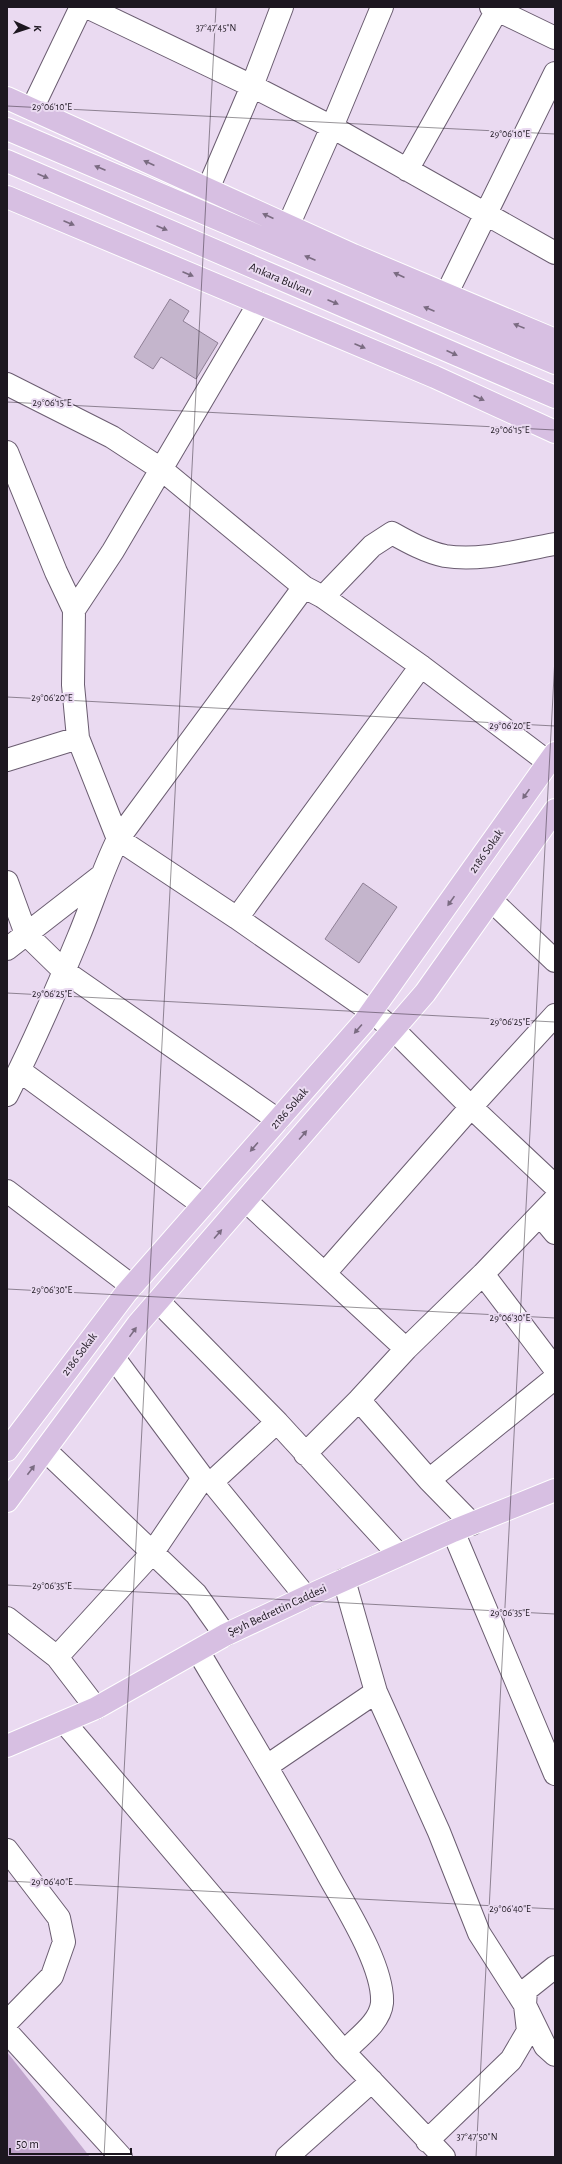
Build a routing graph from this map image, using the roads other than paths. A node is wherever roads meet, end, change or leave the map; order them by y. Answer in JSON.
{"nodes":[{"id":1,"x":81,"y":7,"type":"edge"},
{"id":2,"x":87,"y":7,"type":"edge"},
{"id":3,"x":282,"y":7,"type":"edge"},
{"id":4,"x":382,"y":7,"type":"edge"},
{"id":5,"x":494,"y":8,"type":"edge"},
{"id":6,"x":555,"y":38,"type":"edge"},
{"id":7,"x":555,"y":73,"type":"edge"},
{"id":8,"x":252,"y":86,"type":"junction"},
{"id":9,"x":7,"y":98,"type":"edge"},
{"id":10,"x":32,"y":110,"type":"junction"},
{"id":11,"x":332,"y":127,"type":"junction"},
{"id":12,"x":7,"y":129,"type":"edge"},
{"id":13,"x":7,"y":161,"type":"edge"},
{"id":14,"x":407,"y":170,"type":"junction"},
{"id":15,"x":208,"y":189,"type":"junction"},
{"id":16,"x":7,"y":197,"type":"edge"},
{"id":17,"x":485,"y":215,"type":"junction"},
{"id":18,"x":288,"y":226,"type":"junction"},
{"id":19,"x":555,"y":252,"type":"edge"},
{"id":20,"x":446,"y":295,"type":"junction"},
{"id":21,"x":260,"y":304,"type":"junction"},
{"id":22,"x":555,"y":340,"type":"edge"},
{"id":23,"x":555,"y":363,"type":"edge"},
{"id":24,"x":7,"y":384,"type":"edge"},
{"id":25,"x":555,"y":397,"type":"edge"},
{"id":26,"x":555,"y":432,"type":"edge"},
{"id":27,"x":7,"y":452,"type":"edge"},
{"id":28,"x":161,"y":469,"type":"junction"},
{"id":29,"x":15,"y":496,"type":"edge"},
{"id":30,"x":555,"y":544,"type":"edge"},
{"id":31,"x":304,"y":587,"type":"junction"},
{"id":32,"x":323,"y":597,"type":"junction"},
{"id":33,"x":74,"y":610,"type":"junction"},
{"id":34,"x":421,"y":666,"type":"junction"},
{"id":35,"x":78,"y":738,"type":"junction"},
{"id":36,"x":553,"y":754,"type":"edge"},
{"id":37,"x":7,"y":760,"type":"edge"},
{"id":38,"x":553,"y":818,"type":"edge"},
{"id":39,"x":118,"y":839,"type":"junction"},
{"id":40,"x":101,"y":876,"type":"junction"},
{"id":41,"x":7,"y":882,"type":"edge"},
{"id":42,"x":492,"y":901,"type":"junction"},
{"id":43,"x":238,"y":918,"type":"junction"},
{"id":44,"x":26,"y":934,"type":"junction"},
{"id":45,"x":7,"y":949,"type":"edge"},
{"id":46,"x":555,"y":961,"type":"edge"},
{"id":47,"x":64,"y":971,"type":"junction"},
{"id":48,"x":372,"y":1012,"type":"junction"},
{"id":49,"x":555,"y":1015,"type":"edge"},
{"id":50,"x":394,"y":1030,"type":"junction"},
{"id":51,"x":20,"y":1071,"type":"junction"},
{"id":52,"x":7,"y":1096,"type":"edge"},
{"id":53,"x":471,"y":1107,"type":"junction"},
{"id":54,"x":278,"y":1120,"type":"junction"},
{"id":55,"x":555,"y":1186,"type":"edge"},
{"id":56,"x":7,"y":1191,"type":"edge"},
{"id":57,"x":555,"y":1199,"type":"edge"},
{"id":58,"x":246,"y":1201,"type":"junction"},
{"id":59,"x":203,"y":1205,"type":"junction"},
{"id":60,"x":540,"y":1215,"type":"junction"},
{"id":61,"x":555,"y":1233,"type":"edge"},
{"id":62,"x":325,"y":1273,"type":"junction"},
{"id":63,"x":483,"y":1274,"type":"junction"},
{"id":64,"x":132,"y":1286,"type":"junction"},
{"id":65,"x":159,"y":1302,"type":"junction"},
{"id":66,"x":406,"y":1349,"type":"junction"},
{"id":67,"x":114,"y":1358,"type":"junction"},
{"id":68,"x":555,"y":1369,"type":"edge"},
{"id":69,"x":555,"y":1378,"type":"edge"},
{"id":70,"x":359,"y":1400,"type":"junction"},
{"id":71,"x":277,"y":1422,"type":"junction"},
{"id":72,"x":7,"y":1450,"type":"edge"},
{"id":73,"x":46,"y":1451,"type":"junction"},
{"id":74,"x":306,"y":1454,"type":"junction"},
{"id":75,"x":208,"y":1480,"type":"junction"},
{"id":76,"x":429,"y":1480,"type":"junction"},
{"id":77,"x":555,"y":1490,"type":"edge"},
{"id":78,"x":7,"y":1501,"type":"edge"},
{"id":79,"x":463,"y":1527,"type":"junction"},
{"id":80,"x":153,"y":1552,"type":"junction"},
{"id":81,"x":399,"y":1555,"type":"junction"},
{"id":82,"x":344,"y":1580,"type":"junction"},
{"id":83,"x":306,"y":1597,"type":"junction"},
{"id":84,"x":7,"y":1618,"type":"edge"},
{"id":85,"x":225,"y":1635,"type":"junction"},
{"id":86,"x":198,"y":1651,"type":"junction"},
{"id":87,"x":57,"y":1657,"type":"junction"},
{"id":88,"x":376,"y":1692,"type":"junction"},
{"id":89,"x":96,"y":1708,"type":"junction"},
{"id":90,"x":65,"y":1723,"type":"junction"},
{"id":91,"x":7,"y":1746,"type":"edge"},
{"id":92,"x":267,"y":1766,"type":"junction"},
{"id":93,"x":555,"y":1774,"type":"edge"},
{"id":94,"x":7,"y":1850,"type":"edge"},
{"id":95,"x":555,"y":1967,"type":"edge"},
{"id":96,"x":525,"y":2005,"type":"junction"},
{"id":97,"x":7,"y":2022,"type":"edge"},
{"id":98,"x":7,"y":2032,"type":"edge"},
{"id":99,"x":344,"y":2052,"type":"junction"},
{"id":100,"x":555,"y":2055,"type":"edge"},
{"id":101,"x":372,"y":2081,"type":"junction"},
{"id":102,"x":427,"y":2141,"type":"junction"},
{"id":103,"x":121,"y":2157,"type":"edge"},
{"id":104,"x":287,"y":2157,"type":"edge"},
{"id":105,"x":444,"y":2157,"type":"edge"}],
"edges":[{"from":1,"to":10,"type":"street"},
{"from":2,"to":8,"type":"street"},
{"from":3,"to":8,"type":"street"},
{"from":4,"to":11,"type":"street"},
{"from":5,"to":6,"type":"street"},
{"from":5,"to":14,"type":"street"},
{"from":7,"to":17,"type":"street"},
{"from":8,"to":11,"type":"street"},
{"from":8,"to":15,"type":"street"},
{"from":9,"to":10,"type":"main road"},
{"from":15,"to":10,"type":"main road","one_way":true},
{"from":11,"to":14,"type":"street"},
{"from":11,"to":18,"type":"street"},
{"from":23,"to":12,"type":"main road","one_way":true},
{"from":13,"to":25,"type":"main road","name":"Ankara Bulvarı","one_way":true},
{"from":14,"to":17,"type":"street"},
{"from":18,"to":15,"type":"main road","one_way":true},
{"from":16,"to":21,"type":"main road","one_way":true},
{"from":17,"to":19,"type":"street"},
{"from":17,"to":20,"type":"street"},
{"from":20,"to":18,"type":"main road","one_way":true},
{"from":22,"to":20,"type":"main road","one_way":true},
{"from":21,"to":26,"type":"main road","one_way":true},
{"from":21,"to":28,"type":"street"},
{"from":24,"to":28,"type":"street"},
{"from":27,"to":29,"type":"street"},
{"from":28,"to":31,"type":"street"},
{"from":28,"to":33,"type":"street"},
{"from":29,"to":33,"type":"street"},
{"from":30,"to":32,"type":"street"},
{"from":31,"to":32,"type":"street"},
{"from":31,"to":39,"type":"street"},
{"from":32,"to":34,"type":"street"},
{"from":33,"to":35,"type":"street"},
{"from":34,"to":36,"type":"street"},
{"from":34,"to":43,"type":"street"},
{"from":35,"to":37,"type":"street"},
{"from":35,"to":39,"type":"street"},
{"from":36,"to":48,"type":"main road","name":"2186 Sokak","one_way":true},
{"from":38,"to":42,"type":"main road"},
{"from":39,"to":40,"type":"street"},
{"from":39,"to":43,"type":"street"},
{"from":40,"to":44,"type":"street"},
{"from":40,"to":47,"type":"street"},
{"from":41,"to":44,"type":"street"},
{"from":42,"to":46,"type":"street"},
{"from":42,"to":50,"type":"main road"},
{"from":43,"to":48,"type":"street"},
{"from":44,"to":45,"type":"street"},
{"from":44,"to":47,"type":"street"},
{"from":47,"to":51,"type":"street"},
{"from":47,"to":54,"type":"street"},
{"from":48,"to":50,"type":"street"},
{"from":48,"to":54,"type":"main road","name":"2186 Sokak","one_way":true},
{"from":49,"to":53,"type":"street"},
{"from":50,"to":53,"type":"street"},
{"from":58,"to":50,"type":"main road","one_way":true},
{"from":51,"to":52,"type":"street"},
{"from":51,"to":59,"type":"street"},
{"from":53,"to":55,"type":"street"},
{"from":53,"to":62,"type":"street"},
{"from":54,"to":59,"type":"main road","name":"2186 Sokak","one_way":true},
{"from":56,"to":64,"type":"street"},
{"from":57,"to":60,"type":"street"},
{"from":58,"to":62,"type":"street"},
{"from":65,"to":58,"type":"main road","one_way":true},
{"from":59,"to":64,"type":"main road","name":"2186 Sokak"},
{"from":60,"to":61,"type":"street"},
{"from":60,"to":63,"type":"street"},
{"from":62,"to":66,"type":"street"},
{"from":63,"to":66,"type":"street"},
{"from":63,"to":68,"type":"street"},
{"from":64,"to":72,"type":"main road","name":"2186 Sokak"},
{"from":67,"to":65,"type":"main road","one_way":true},
{"from":65,"to":71,"type":"street"},
{"from":66,"to":70,"type":"street"},
{"from":67,"to":73,"type":"main road"},
{"from":67,"to":75,"type":"street"},
{"from":69,"to":76,"type":"street"},
{"from":70,"to":74,"type":"street"},
{"from":70,"to":76,"type":"street"},
{"from":71,"to":74,"type":"street"},
{"from":71,"to":75,"type":"street"},
{"from":78,"to":73,"type":"main road","one_way":true},
{"from":73,"to":80,"type":"street"},
{"from":74,"to":81,"type":"street"},
{"from":75,"to":80,"type":"street"},
{"from":75,"to":83,"type":"street"},
{"from":76,"to":79,"type":"street"},
{"from":77,"to":79,"type":"main road","name":"Şeyh Bedrettin Caddesi"},
{"from":79,"to":81,"type":"main road","name":"Şeyh Bedrettin Caddesi"},
{"from":79,"to":93,"type":"street"},
{"from":80,"to":85,"type":"street"},
{"from":80,"to":87,"type":"street"},
{"from":81,"to":82,"type":"main road","name":"Şeyh Bedrettin Caddesi"},
{"from":82,"to":83,"type":"main road","name":"Şeyh Bedrettin Caddesi"},
{"from":82,"to":88,"type":"street"},
{"from":83,"to":85,"type":"main road","name":"Şeyh Bedrettin Caddesi"},
{"from":84,"to":87,"type":"street"},
{"from":85,"to":86,"type":"main road","name":"Şeyh Bedrettin Caddesi"},
{"from":86,"to":89,"type":"main road","name":"Şeyh Bedrettin Caddesi"},
{"from":86,"to":92,"type":"street"},
{"from":87,"to":89,"type":"street"},
{"from":88,"to":92,"type":"street"},
{"from":88,"to":96,"type":"street"},
{"from":89,"to":90,"type":"main road","name":"Şeyh Bedrettin Caddesi"},
{"from":90,"to":91,"type":"main road","name":"Şeyh Bedrettin Caddesi"},
{"from":90,"to":99,"type":"street"},
{"from":92,"to":99,"type":"street"},
{"from":94,"to":97,"type":"street"},
{"from":95,"to":96,"type":"street"},
{"from":96,"to":100,"type":"street"},
{"from":96,"to":102,"type":"street"},
{"from":98,"to":103,"type":"street"},
{"from":99,"to":101,"type":"street"},
{"from":101,"to":102,"type":"street"},
{"from":101,"to":104,"type":"street"},
{"from":102,"to":105,"type":"street"}]}
